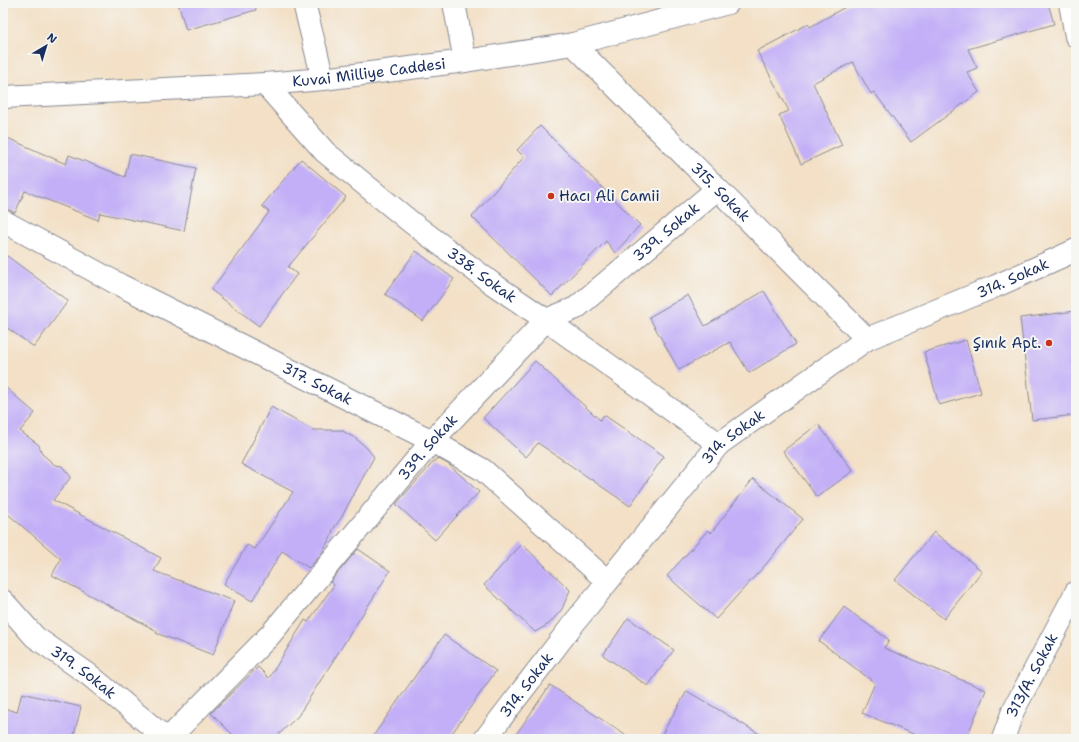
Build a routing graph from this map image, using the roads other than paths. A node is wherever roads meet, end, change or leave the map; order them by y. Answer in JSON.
{"nodes":[{"id":1,"x":304,"y":3,"type":"edge"},
{"id":2,"x":454,"y":3,"type":"edge"},
{"id":3,"x":728,"y":3,"type":"edge"},
{"id":4,"x":1070,"y":3,"type":"edge"},
{"id":5,"x":1076,"y":36,"type":"edge"},
{"id":6,"x":573,"y":44,"type":"junction"},
{"id":7,"x":465,"y":60,"type":"junction"},
{"id":8,"x":323,"y":79,"type":"junction"},
{"id":9,"x":265,"y":84,"type":"junction"},
{"id":10,"x":3,"y":97,"type":"edge"},
{"id":11,"x":717,"y":189,"type":"junction"},
{"id":12,"x":3,"y":221,"type":"edge"},
{"id":13,"x":1076,"y":250,"type":"edge"},
{"id":14,"x":546,"y":320,"type":"junction"},
{"id":15,"x":867,"y":339,"type":"junction"},
{"id":16,"x":432,"y":441,"type":"junction"},
{"id":17,"x":719,"y":444,"type":"junction"},
{"id":18,"x":607,"y":582,"type":"junction"},
{"id":19,"x":1076,"y":592,"type":"edge"},
{"id":20,"x":3,"y":601,"type":"edge"},
{"id":21,"x":168,"y":739,"type":"edge"},
{"id":22,"x":485,"y":739,"type":"edge"},
{"id":23,"x":1003,"y":739,"type":"edge"}],
"edges":[{"from":1,"to":8,"type":"street"},
{"from":2,"to":7,"type":"street"},
{"from":3,"to":6,"type":"street","name":"Kuvai Milliye Caddesi"},
{"from":4,"to":5,"type":"street"},
{"from":6,"to":7,"type":"street","name":"Kuvai Milliye Caddesi"},
{"from":6,"to":11,"type":"street","name":"315. Sokak"},
{"from":7,"to":8,"type":"street","name":"Kuvai Milliye Caddesi"},
{"from":8,"to":9,"type":"street","name":"Kuvai Milliye Caddesi"},
{"from":9,"to":10,"type":"street","name":"Kuvai Milliye Caddesi"},
{"from":9,"to":14,"type":"street","name":"338. Sokak"},
{"from":11,"to":14,"type":"street","name":"339. Sokak"},
{"from":11,"to":15,"type":"street","name":"315. Sokak"},
{"from":12,"to":16,"type":"street","name":"317. Sokak"},
{"from":13,"to":15,"type":"street","name":"314. Sokak"},
{"from":14,"to":16,"type":"street","name":"339. Sokak"},
{"from":14,"to":17,"type":"street","name":"338. Sokak"},
{"from":15,"to":17,"type":"street","name":"314. Sokak"},
{"from":16,"to":18,"type":"street","name":"317. Sokak"},
{"from":16,"to":21,"type":"street","name":"339. Sokak"},
{"from":17,"to":18,"type":"street","name":"314. Sokak"},
{"from":18,"to":22,"type":"street","name":"314. Sokak"},
{"from":19,"to":23,"type":"street","name":"313/A. Sokak"},
{"from":20,"to":21,"type":"street","name":"319. Sokak"}]}
